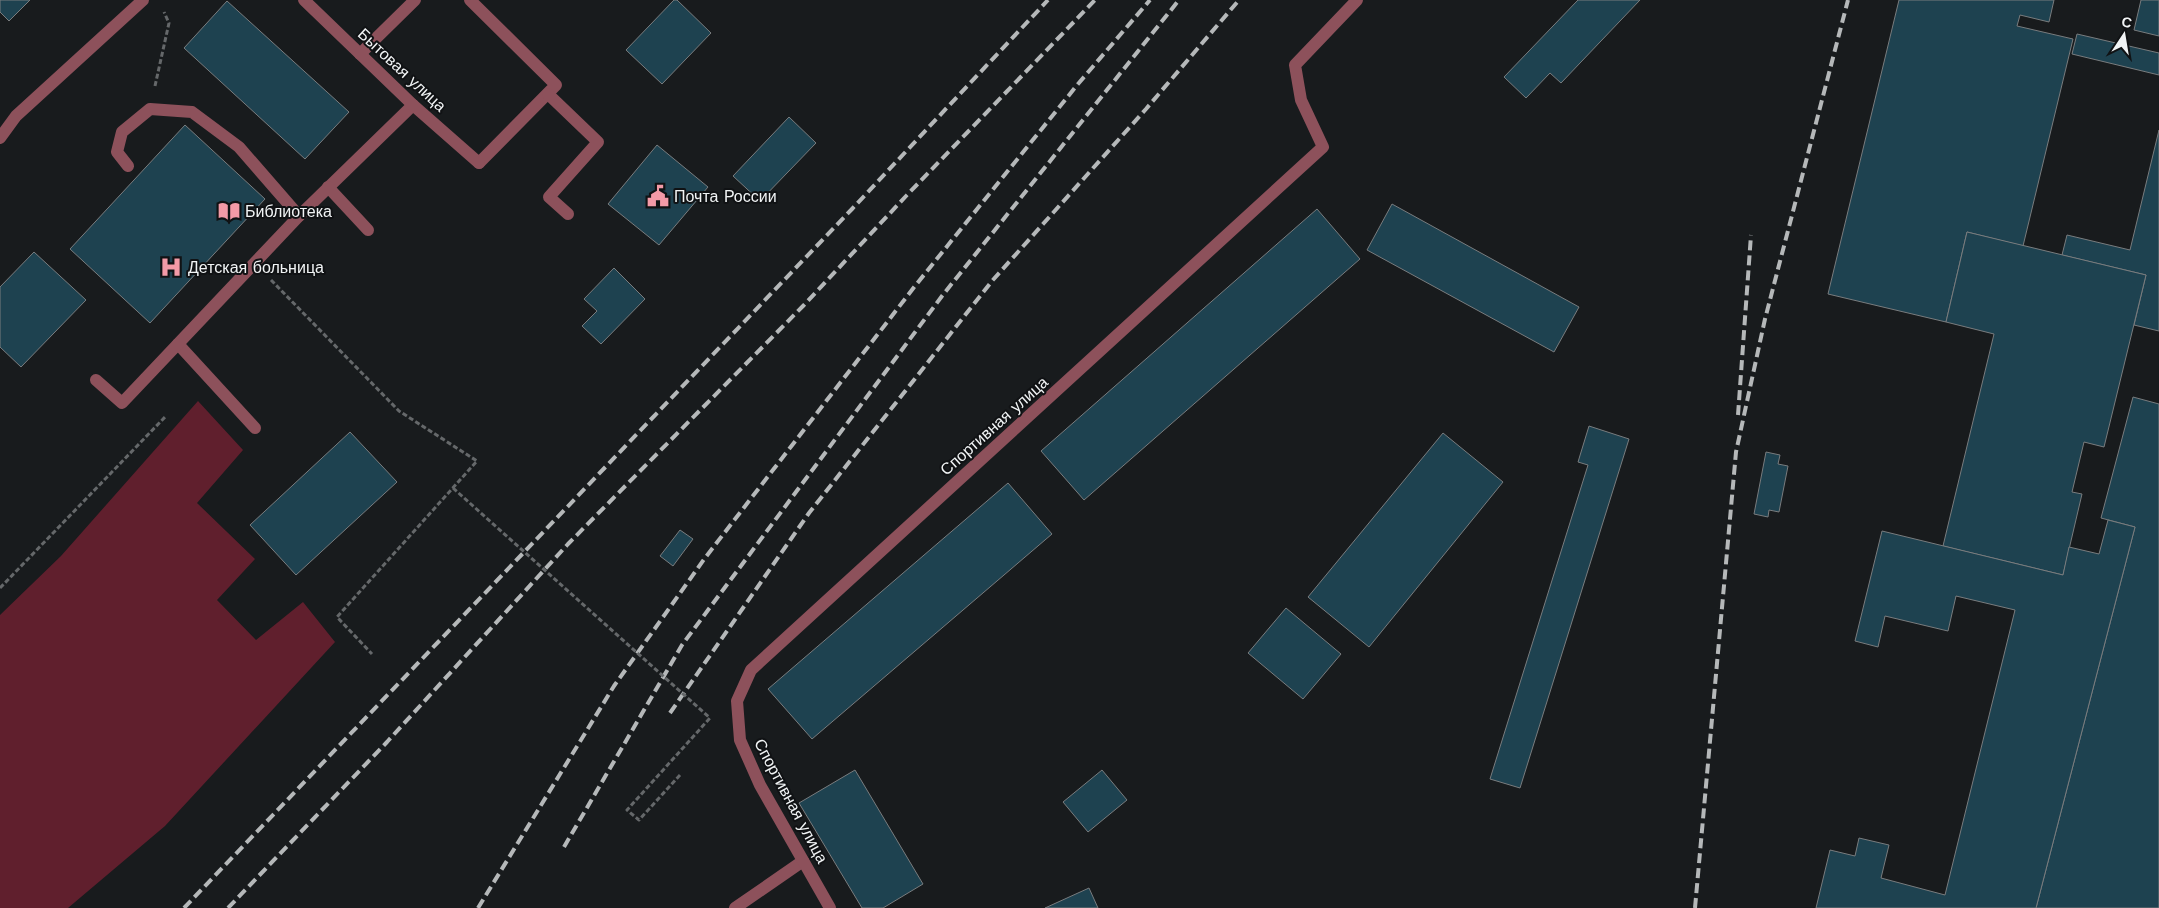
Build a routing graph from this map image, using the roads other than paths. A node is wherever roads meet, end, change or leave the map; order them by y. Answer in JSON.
{"nodes":[{"id":1,"x":143,"y":0,"type":"edge"},
{"id":2,"x":304,"y":0,"type":"edge"},
{"id":3,"x":415,"y":0,"type":"edge"},
{"id":4,"x":470,"y":0,"type":"edge"},
{"id":5,"x":1358,"y":0,"type":"edge"},
{"id":6,"x":360,"y":54,"type":"junction"},
{"id":7,"x":548,"y":94,"type":"junction"},
{"id":8,"x":413,"y":104,"type":"junction"},
{"id":9,"x":0,"y":138,"type":"edge"},
{"id":10,"x":128,"y":166,"type":"dead end"},
{"id":11,"x":328,"y":186,"type":"junction"},
{"id":12,"x":568,"y":214,"type":"dead end"},
{"id":13,"x":299,"y":216,"type":"junction"},
{"id":14,"x":368,"y":230,"type":"dead end"},
{"id":15,"x":178,"y":344,"type":"junction"},
{"id":16,"x":96,"y":380,"type":"dead end"},
{"id":17,"x":255,"y":428,"type":"dead end"},
{"id":18,"x":803,"y":861,"type":"junction"},
{"id":19,"x":735,"y":908,"type":"edge"},
{"id":20,"x":830,"y":908,"type":"edge"}],
"edges":[{"from":1,"to":9,"type":"street"},
{"from":2,"to":6,"type":"street","name":"Бытовая улица"},
{"from":3,"to":6,"type":"street"},
{"from":4,"to":7,"type":"street"},
{"from":5,"to":18,"type":"street","name":"Спортивная улица"},
{"from":6,"to":8,"type":"street","name":"Бытовая улица"},
{"from":7,"to":8,"type":"street","name":"Бытовая улица"},
{"from":7,"to":12,"type":"street"},
{"from":8,"to":11,"type":"street"},
{"from":10,"to":13,"type":"street"},
{"from":11,"to":13,"type":"street"},
{"from":11,"to":14,"type":"street"},
{"from":13,"to":15,"type":"street"},
{"from":15,"to":16,"type":"street"},
{"from":15,"to":17,"type":"street"},
{"from":18,"to":19,"type":"street"},
{"from":18,"to":20,"type":"street","name":"Спортивная улица"}]}
